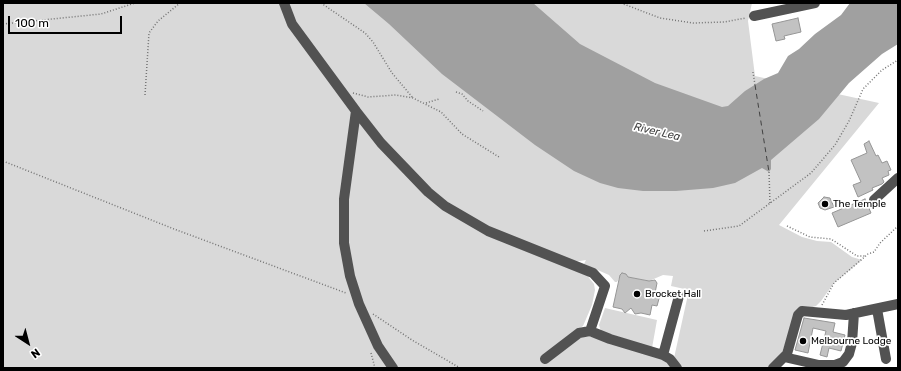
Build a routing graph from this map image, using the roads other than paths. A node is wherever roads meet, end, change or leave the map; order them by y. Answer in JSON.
{"nodes":[{"id":1,"x":284,"y":3,"type":"edge"},
{"id":2,"x":773,"y":3,"type":"edge"},
{"id":3,"x":815,"y":3,"type":"edge"},
{"id":4,"x":791,"y":6,"type":"edge"},
{"id":5,"x":778,"y":12,"type":"junction"},
{"id":6,"x":754,"y":16,"type":"road end"},
{"id":7,"x":356,"y":111,"type":"junction"},
{"id":8,"x":898,"y":178,"type":"edge"},
{"id":9,"x":874,"y":200,"type":"dead end"},
{"id":10,"x":679,"y":296,"type":"dead end"},
{"id":11,"x":898,"y":304,"type":"edge"},
{"id":12,"x":877,"y":309,"type":"junction"},
{"id":13,"x":854,"y":314,"type":"junction"},
{"id":14,"x":590,"y":331,"type":"junction"},
{"id":15,"x":664,"y":355,"type":"junction"},
{"id":16,"x":784,"y":357,"type":"junction"},
{"id":17,"x":545,"y":359,"type":"dead end"},
{"id":18,"x":886,"y":359,"type":"dead end"},
{"id":19,"x":392,"y":368,"type":"edge"},
{"id":20,"x":677,"y":368,"type":"edge"},
{"id":21,"x":773,"y":368,"type":"edge"}],
"edges":[{"from":1,"to":7,"type":"lane"},
{"from":2,"to":5,"type":"lane"},
{"from":3,"to":4,"type":"lane"},
{"from":4,"to":5,"type":"lane"},
{"from":5,"to":6,"type":"lane"},
{"from":7,"to":14,"type":"lane"},
{"from":7,"to":19,"type":"lane"},
{"from":8,"to":9,"type":"lane"},
{"from":10,"to":15,"type":"lane"},
{"from":11,"to":12,"type":"lane"},
{"from":12,"to":13,"type":"lane"},
{"from":12,"to":18,"type":"lane"},
{"from":13,"to":16,"type":"lane"},
{"from":13,"to":16,"type":"lane"},
{"from":14,"to":15,"type":"lane"},
{"from":14,"to":17,"type":"lane"},
{"from":15,"to":20,"type":"lane"},
{"from":16,"to":21,"type":"lane"}]}
